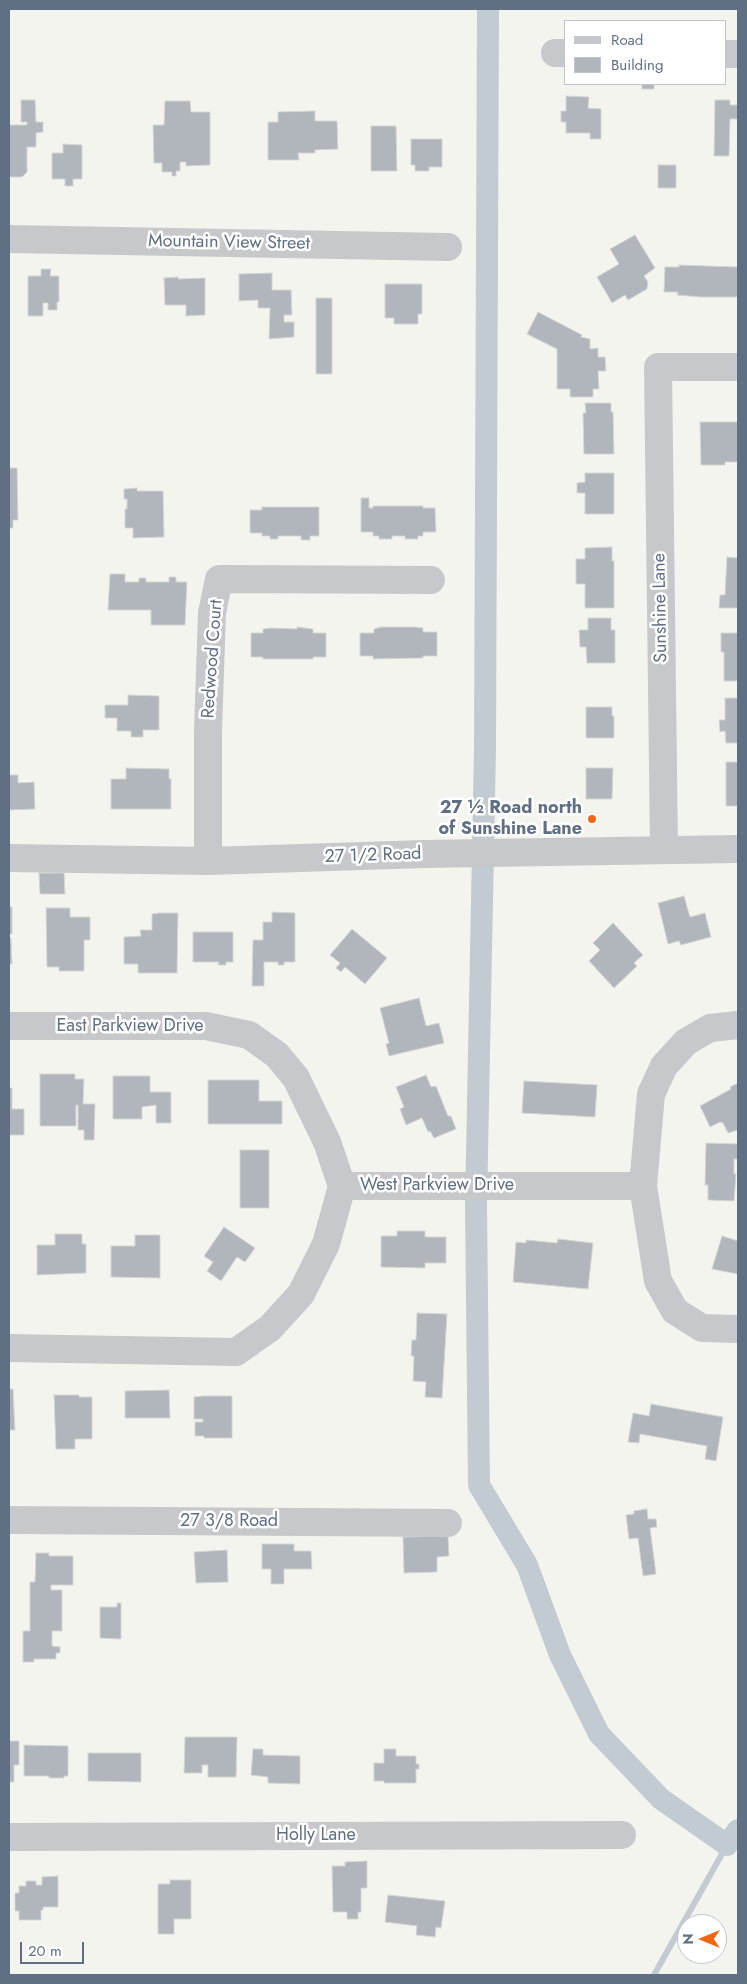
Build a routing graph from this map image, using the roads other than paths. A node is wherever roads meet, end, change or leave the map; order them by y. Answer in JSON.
{"nodes":[{"id":1,"x":9,"y":239,"type":"edge"},
{"id":2,"x":448,"y":247,"type":"dead end"},
{"id":3,"x":738,"y":367,"type":"edge"},
{"id":4,"x":431,"y":580,"type":"dead end"},
{"id":5,"x":738,"y":849,"type":"edge"},
{"id":6,"x":664,"y":850,"type":"junction"},
{"id":7,"x":9,"y":858,"type":"edge"},
{"id":8,"x":208,"y":861,"type":"junction"},
{"id":9,"x":738,"y":1025,"type":"edge"},
{"id":10,"x":9,"y":1026,"type":"edge"},
{"id":11,"x":342,"y":1186,"type":"junction"},
{"id":12,"x":643,"y":1186,"type":"junction"},
{"id":13,"x":738,"y":1329,"type":"edge"},
{"id":14,"x":9,"y":1348,"type":"edge"},
{"id":15,"x":9,"y":1520,"type":"edge"},
{"id":16,"x":448,"y":1523,"type":"dead end"},
{"id":17,"x":622,"y":1835,"type":"dead end"},
{"id":18,"x":9,"y":1837,"type":"edge"}],
"edges":[{"from":1,"to":2,"type":"street","name":"Mountain View Street"},
{"from":3,"to":6,"type":"street","name":"Sunshine Lane"},
{"from":4,"to":8,"type":"street","name":"Redwood Court"},
{"from":5,"to":6,"type":"street","name":"27 1/2 Road"},
{"from":6,"to":8,"type":"street","name":"27 1/2 Road"},
{"from":7,"to":8,"type":"street","name":"27 1/2 Road"},
{"from":9,"to":12,"type":"street"},
{"from":10,"to":11,"type":"street","name":"East Parkview Drive"},
{"from":11,"to":12,"type":"street","name":"West Parkview Drive"},
{"from":11,"to":14,"type":"street","name":"West Parkview Drive"},
{"from":12,"to":13,"type":"street"},
{"from":15,"to":16,"type":"street","name":"27 3/8 Road"},
{"from":17,"to":18,"type":"street","name":"Holly Lane"}]}
